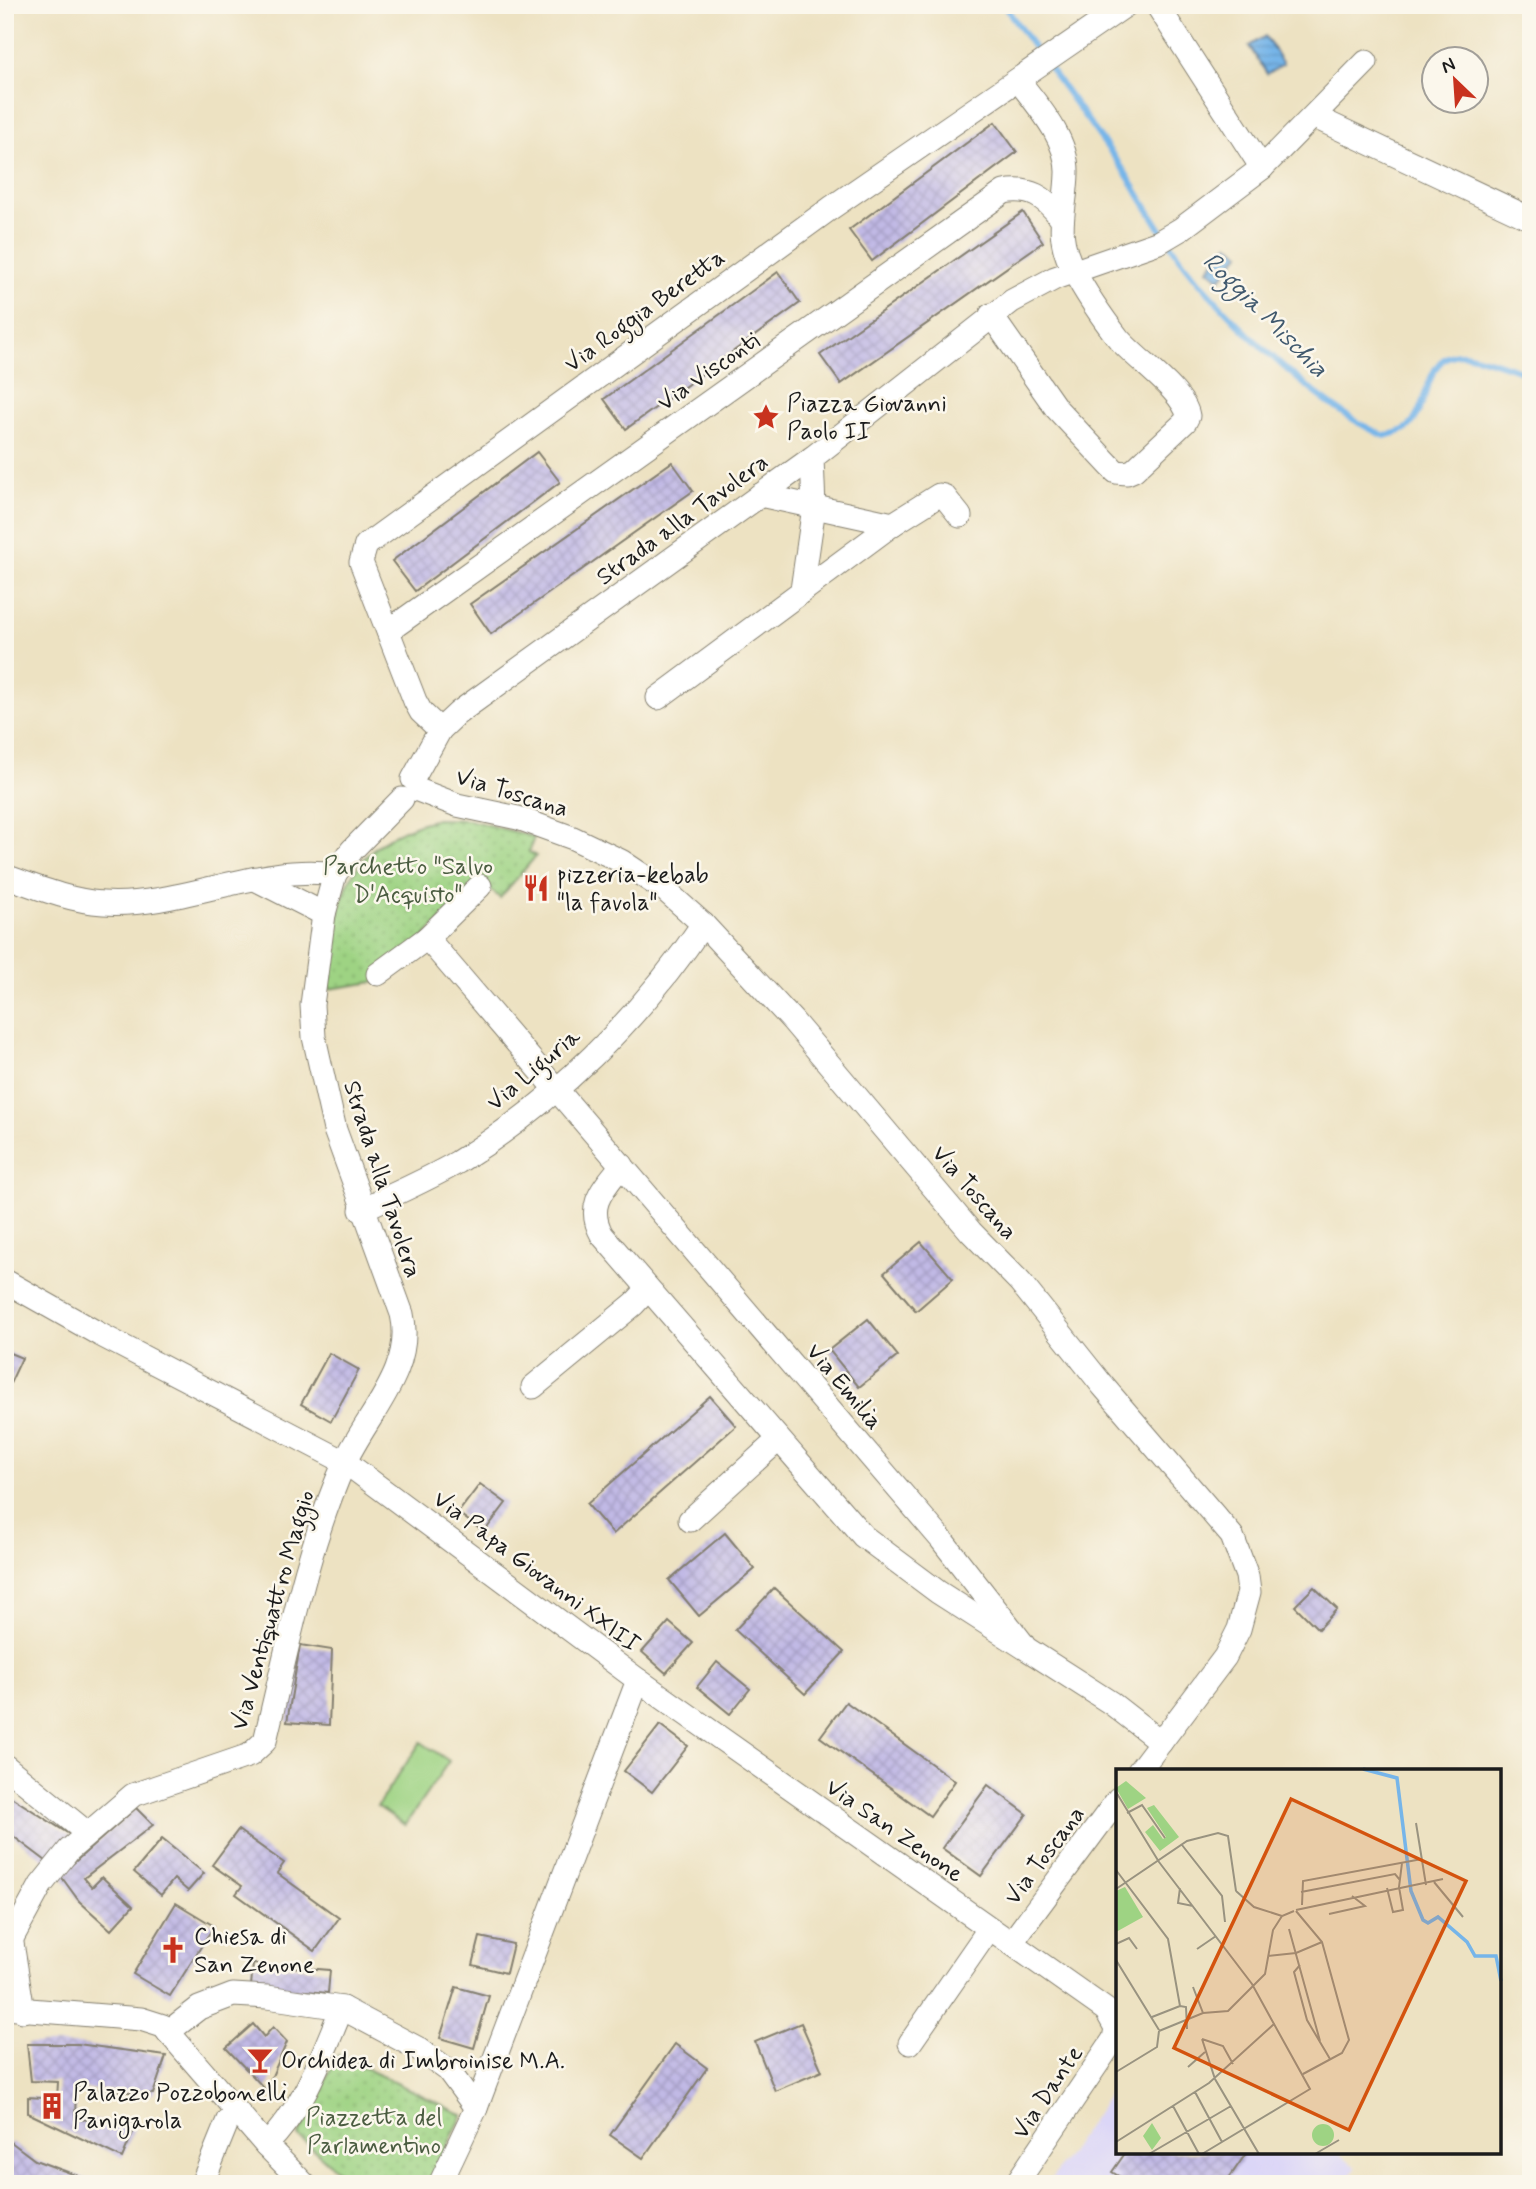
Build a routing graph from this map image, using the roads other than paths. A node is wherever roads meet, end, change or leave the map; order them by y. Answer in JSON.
{"nodes":[{"id":1,"x":1126,"y":5,"type":"edge"},
{"id":2,"x":1157,"y":5,"type":"edge"},
{"id":3,"x":1366,"y":62,"type":"dead end"},
{"id":4,"x":1027,"y":75,"type":"junction"},
{"id":5,"x":1315,"y":117,"type":"junction"},
{"id":6,"x":1262,"y":168,"type":"junction"},
{"id":7,"x":1060,"y":218,"type":"junction"},
{"id":8,"x":1531,"y":219,"type":"edge"},
{"id":9,"x":1073,"y":270,"type":"junction"},
{"id":10,"x":990,"y":315,"type":"junction"},
{"id":11,"x":812,"y":458,"type":"junction"},
{"id":12,"x":760,"y":495,"type":"junction"},
{"id":13,"x":814,"y":507,"type":"junction"},
{"id":14,"x":960,"y":516,"type":"dead end"},
{"id":15,"x":893,"y":524,"type":"junction"},
{"id":16,"x":802,"y":590,"type":"junction"},
{"id":17,"x":388,"y":632,"type":"junction"},
{"id":18,"x":658,"y":698,"type":"dead end"},
{"id":19,"x":440,"y":730,"type":"junction"},
{"id":20,"x":411,"y":789,"type":"junction"},
{"id":21,"x":335,"y":874,"type":"junction"},
{"id":22,"x":5,"y":876,"type":"edge"},
{"id":23,"x":257,"y":880,"type":"junction"},
{"id":24,"x":480,"y":886,"type":"dead end"},
{"id":25,"x":324,"y":914,"type":"junction"},
{"id":26,"x":703,"y":924,"type":"junction"},
{"id":27,"x":427,"y":938,"type":"junction"},
{"id":28,"x":379,"y":974,"type":"dead end"},
{"id":29,"x":558,"y":1089,"type":"junction"},
{"id":30,"x":622,"y":1165,"type":"junction"},
{"id":31,"x":362,"y":1210,"type":"junction"},
{"id":32,"x":5,"y":1281,"type":"edge"},
{"id":33,"x":648,"y":1289,"type":"junction"},
{"id":34,"x":533,"y":1387,"type":"dead end"},
{"id":35,"x":778,"y":1440,"type":"junction"},
{"id":36,"x":345,"y":1462,"type":"junction"},
{"id":37,"x":690,"y":1520,"type":"dead end"},
{"id":38,"x":1023,"y":1644,"type":"junction"},
{"id":39,"x":638,"y":1680,"type":"junction"},
{"id":40,"x":1161,"y":1742,"type":"junction"},
{"id":41,"x":5,"y":1766,"type":"edge"},
{"id":42,"x":1141,"y":1769,"type":"edge"},
{"id":43,"x":1116,"y":1803,"type":"edge"},
{"id":44,"x":87,"y":1833,"type":"junction"},
{"id":45,"x":989,"y":1929,"type":"junction"},
{"id":46,"x":1012,"y":1942,"type":"junction"},
{"id":47,"x":7,"y":1943,"type":"edge"},
{"id":48,"x":342,"y":2008,"type":"junction"},
{"id":49,"x":14,"y":2010,"type":"edge"},
{"id":50,"x":1116,"y":2028,"type":"edge"},
{"id":51,"x":168,"y":2032,"type":"junction"},
{"id":52,"x":909,"y":2043,"type":"dead end"},
{"id":53,"x":476,"y":2108,"type":"junction"},
{"id":54,"x":236,"y":2111,"type":"junction"},
{"id":55,"x":266,"y":2145,"type":"junction"},
{"id":56,"x":202,"y":2184,"type":"edge"},
{"id":57,"x":304,"y":2184,"type":"edge"},
{"id":58,"x":440,"y":2184,"type":"edge"},
{"id":59,"x":1016,"y":2184,"type":"edge"}],
"edges":[{"from":1,"to":4,"type":"street","name":"Via Roggia Beretta"},
{"from":2,"to":6,"type":"street"},
{"from":3,"to":5,"type":"street","name":"Strada alla Tavolera"},
{"from":4,"to":7,"type":"street"},
{"from":4,"to":17,"type":"street","name":"Via Roggia Beretta"},
{"from":5,"to":6,"type":"street","name":"Strada alla Tavolera"},
{"from":5,"to":8,"type":"street"},
{"from":6,"to":9,"type":"street","name":"Strada alla Tavolera"},
{"from":7,"to":9,"type":"street"},
{"from":7,"to":17,"type":"street","name":"Via Visconti"},
{"from":9,"to":10,"type":"street","name":"Strada alla Tavolera"},
{"from":9,"to":10,"type":"street"},
{"from":10,"to":11,"type":"street","name":"Strada alla Tavolera"},
{"from":11,"to":12,"type":"street","name":"Strada alla Tavolera"},
{"from":11,"to":13,"type":"street"},
{"from":12,"to":13,"type":"street"},
{"from":12,"to":19,"type":"street","name":"Strada alla Tavolera"},
{"from":13,"to":15,"type":"street"},
{"from":13,"to":16,"type":"street"},
{"from":14,"to":15,"type":"street"},
{"from":15,"to":16,"type":"street"},
{"from":16,"to":18,"type":"street"},
{"from":17,"to":19,"type":"street","name":"Via Roggia Beretta"},
{"from":19,"to":20,"type":"street","name":"Strada alla Tavolera"},
{"from":20,"to":21,"type":"street","name":"Strada alla Tavolera"},
{"from":20,"to":26,"type":"street","name":"Via Toscana"},
{"from":21,"to":23,"type":"street"},
{"from":21,"to":25,"type":"street","name":"Strada alla Tavolera"},
{"from":22,"to":23,"type":"street"},
{"from":23,"to":25,"type":"street"},
{"from":24,"to":27,"type":"street"},
{"from":25,"to":31,"type":"street","name":"Strada alla Tavolera"},
{"from":26,"to":29,"type":"street","name":"Via Liguria"},
{"from":26,"to":40,"type":"street","name":"Via Toscana"},
{"from":27,"to":28,"type":"street"},
{"from":27,"to":29,"type":"street","name":"Via Emilia"},
{"from":29,"to":30,"type":"street","name":"Via Emilia"},
{"from":29,"to":31,"type":"street","name":"Via Liguria"},
{"from":30,"to":33,"type":"street","name":"Via Emilia"},
{"from":30,"to":38,"type":"street","name":"Via Emilia"},
{"from":31,"to":36,"type":"street","name":"Strada alla Tavolera"},
{"from":32,"to":36,"type":"street","name":"Via Papa Giovanni XXIII"},
{"from":33,"to":34,"type":"street"},
{"from":33,"to":35,"type":"street","name":"Via Emilia"},
{"from":35,"to":37,"type":"street"},
{"from":35,"to":38,"type":"street","name":"Via Emilia"},
{"from":36,"to":39,"type":"street","name":"Via Papa Giovanni XXIII"},
{"from":36,"to":44,"type":"street","name":"Via Ventiquattro Maggio"},
{"from":38,"to":40,"type":"street","name":"Via Emilia"},
{"from":39,"to":45,"type":"street","name":"Via San Zenone"},
{"from":39,"to":53,"type":"street","name":"Via Papa Giovanni XXIII"},
{"from":40,"to":42,"type":"street","name":"Via Toscana"},
{"from":41,"to":44,"type":"street"},
{"from":43,"to":46,"type":"street","name":"Via Toscana"},
{"from":44,"to":47,"type":"street","name":"Via Ventiquattro Maggio"},
{"from":45,"to":46,"type":"street","name":"Via San Zenone"},
{"from":45,"to":52,"type":"street"},
{"from":46,"to":50,"type":"street","name":"Via San Zenone"},
{"from":47,"to":49,"type":"street"},
{"from":48,"to":51,"type":"street"},
{"from":48,"to":53,"type":"street"},
{"from":48,"to":55,"type":"street"},
{"from":49,"to":51,"type":"street"},
{"from":50,"to":59,"type":"street","name":"Via Dante"},
{"from":51,"to":54,"type":"street"},
{"from":53,"to":58,"type":"street","name":"Via Papa Giovanni XXIII"},
{"from":54,"to":55,"type":"street"},
{"from":54,"to":56,"type":"street"},
{"from":55,"to":57,"type":"street"}]}
